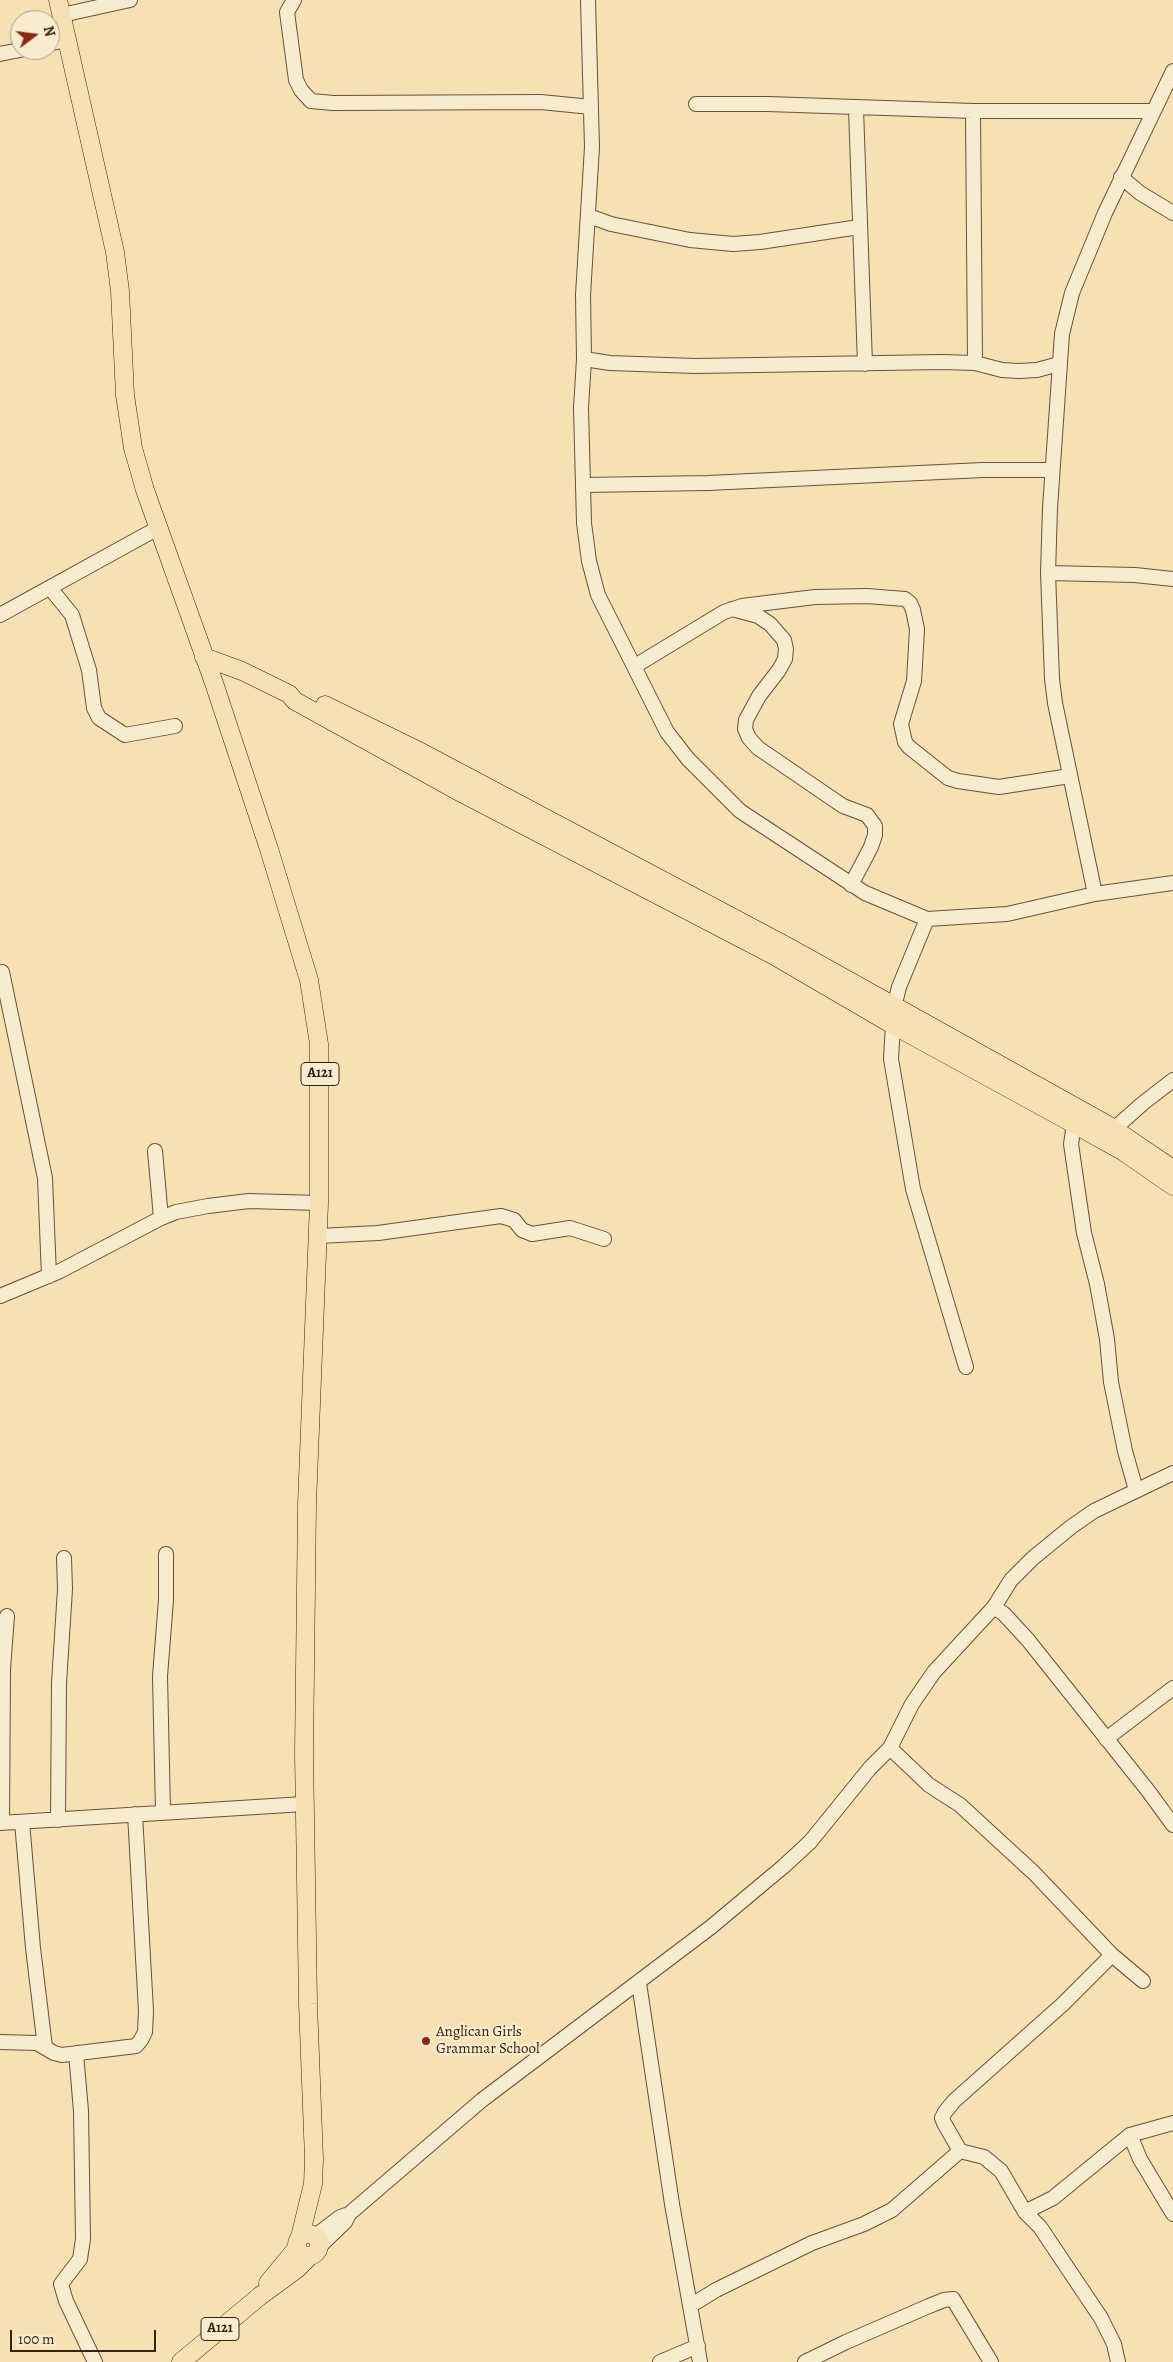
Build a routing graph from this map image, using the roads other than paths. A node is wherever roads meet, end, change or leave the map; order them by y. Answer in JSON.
{"nodes":[{"id":1,"x":130,"y":0,"type":"edge"},
{"id":2,"x":294,"y":0,"type":"edge"},
{"id":3,"x":588,"y":0,"type":"edge"},
{"id":4,"x":60,"y":4,"type":"edge"},
{"id":5,"x":60,"y":49,"type":"edge"},
{"id":6,"x":1173,"y":71,"type":"edge"},
{"id":7,"x":696,"y":104,"type":"dead end"},
{"id":8,"x":591,"y":107,"type":"junction"},
{"id":9,"x":856,"y":109,"type":"junction"},
{"id":10,"x":1152,"y":111,"type":"junction"},
{"id":11,"x":973,"y":112,"type":"junction"},
{"id":12,"x":1121,"y":176,"type":"junction"},
{"id":13,"x":1173,"y":213,"type":"edge"},
{"id":14,"x":589,"y":216,"type":"junction"},
{"id":15,"x":859,"y":227,"type":"junction"},
{"id":16,"x":584,"y":359,"type":"junction"},
{"id":17,"x":865,"y":364,"type":"junction"},
{"id":18,"x":974,"y":364,"type":"junction"},
{"id":19,"x":1059,"y":364,"type":"junction"},
{"id":20,"x":1052,"y":470,"type":"junction"},
{"id":21,"x":583,"y":485,"type":"junction"},
{"id":22,"x":158,"y":528,"type":"junction"},
{"id":23,"x":1048,"y":573,"type":"junction"},
{"id":24,"x":1173,"y":579,"type":"edge"},
{"id":25,"x":50,"y":588,"type":"junction"},
{"id":26,"x":732,"y":609,"type":"junction"},
{"id":27,"x":0,"y":615,"type":"edge"},
{"id":28,"x":204,"y":658,"type":"junction"},
{"id":29,"x":635,"y":666,"type":"junction"},
{"id":30,"x":288,"y":694,"type":"junction"},
{"id":31,"x":175,"y":726,"type":"dead end"},
{"id":32,"x":1070,"y":776,"type":"junction"},
{"id":33,"x":1173,"y":883,"type":"edge"},
{"id":34,"x":852,"y":885,"type":"junction"},
{"id":35,"x":1095,"y":894,"type":"junction"},
{"id":36,"x":927,"y":919,"type":"junction"},
{"id":37,"x":2,"y":972,"type":"dead end"},
{"id":38,"x":894,"y":1007,"type":"junction"},
{"id":39,"x":893,"y":1025,"type":"junction"},
{"id":40,"x":1173,"y":1080,"type":"edge"},
{"id":41,"x":1074,"y":1124,"type":"junction"},
{"id":42,"x":1114,"y":1129,"type":"junction"},
{"id":43,"x":155,"y":1151,"type":"dead end"},
{"id":44,"x":1173,"y":1169,"type":"edge"},
{"id":45,"x":1173,"y":1186,"type":"edge"},
{"id":46,"x":319,"y":1203,"type":"junction"},
{"id":47,"x":162,"y":1218,"type":"junction"},
{"id":48,"x":318,"y":1236,"type":"junction"},
{"id":49,"x":604,"y":1239,"type":"dead end"},
{"id":50,"x":49,"y":1276,"type":"junction"},
{"id":51,"x":0,"y":1296,"type":"edge"},
{"id":52,"x":966,"y":1367,"type":"dead end"},
{"id":53,"x":1173,"y":1473,"type":"edge"},
{"id":54,"x":1136,"y":1490,"type":"junction"},
{"id":55,"x":166,"y":1554,"type":"dead end"},
{"id":56,"x":64,"y":1558,"type":"dead end"},
{"id":57,"x":994,"y":1607,"type":"junction"},
{"id":58,"x":7,"y":1616,"type":"dead end"},
{"id":59,"x":1173,"y":1688,"type":"edge"},
{"id":60,"x":1,"y":1703,"type":"edge"},
{"id":61,"x":1106,"y":1739,"type":"junction"},
{"id":62,"x":890,"y":1748,"type":"junction"},
{"id":63,"x":304,"y":1804,"type":"junction"},
{"id":64,"x":162,"y":1812,"type":"junction"},
{"id":65,"x":135,"y":1814,"type":"junction"},
{"id":66,"x":58,"y":1820,"type":"junction"},
{"id":67,"x":22,"y":1822,"type":"junction"},
{"id":68,"x":1,"y":1823,"type":"edge"},
{"id":69,"x":1173,"y":1825,"type":"edge"},
{"id":70,"x":1112,"y":1955,"type":"junction"},
{"id":71,"x":1143,"y":1981,"type":"dead end"},
{"id":72,"x":639,"y":1983,"type":"junction"},
{"id":73,"x":0,"y":2042,"type":"edge"},
{"id":74,"x":45,"y":2047,"type":"junction"},
{"id":75,"x":76,"y":2053,"type":"junction"},
{"id":76,"x":1173,"y":2123,"type":"edge"},
{"id":77,"x":1130,"y":2135,"type":"junction"},
{"id":78,"x":960,"y":2151,"type":"junction"},
{"id":79,"x":1025,"y":2212,"type":"junction"},
{"id":80,"x":1173,"y":2214,"type":"edge"},
{"id":81,"x":309,"y":2243,"type":"junction"},
{"id":82,"x":690,"y":2306,"type":"junction"},
{"id":83,"x":698,"y":2346,"type":"junction"},
{"id":84,"x":94,"y":2362,"type":"edge"},
{"id":85,"x":181,"y":2362,"type":"edge"},
{"id":86,"x":660,"y":2362,"type":"edge"},
{"id":87,"x":700,"y":2362,"type":"edge"},
{"id":88,"x":805,"y":2362,"type":"edge"},
{"id":89,"x":991,"y":2362,"type":"edge"},
{"id":90,"x":1118,"y":2362,"type":"edge"}],
"edges":[{"from":1,"to":4,"type":"street"},
{"from":2,"to":8,"type":"street"},
{"from":3,"to":8,"type":"street"},
{"from":5,"to":22,"type":"main road","number":"A121"},
{"from":6,"to":10,"type":"street"},
{"from":7,"to":9,"type":"street"},
{"from":8,"to":14,"type":"street"},
{"from":9,"to":11,"type":"street"},
{"from":9,"to":15,"type":"street"},
{"from":10,"to":11,"type":"street"},
{"from":10,"to":12,"type":"street"},
{"from":11,"to":18,"type":"street"},
{"from":12,"to":13,"type":"street"},
{"from":12,"to":19,"type":"street"},
{"from":14,"to":15,"type":"street"},
{"from":14,"to":16,"type":"street"},
{"from":15,"to":17,"type":"street"},
{"from":16,"to":17,"type":"street"},
{"from":16,"to":21,"type":"street"},
{"from":17,"to":18,"type":"street"},
{"from":18,"to":19,"type":"street"},
{"from":19,"to":20,"type":"street"},
{"from":20,"to":21,"type":"street"},
{"from":20,"to":23,"type":"street"},
{"from":21,"to":29,"type":"street"},
{"from":22,"to":25,"type":"street"},
{"from":22,"to":28,"type":"main road","number":"A121"},
{"from":23,"to":24,"type":"street"},
{"from":23,"to":32,"type":"street"},
{"from":25,"to":27,"type":"street"},
{"from":25,"to":31,"type":"street"},
{"from":26,"to":29,"type":"street"},
{"from":26,"to":32,"type":"street"},
{"from":26,"to":34,"type":"street"},
{"from":28,"to":30,"type":"main road"},
{"from":28,"to":46,"type":"main road","number":"A121"},
{"from":29,"to":34,"type":"street"},
{"from":30,"to":38,"type":"main road"},
{"from":30,"to":39,"type":"main road"},
{"from":32,"to":35,"type":"street"},
{"from":33,"to":35,"type":"street"},
{"from":34,"to":36,"type":"street"},
{"from":35,"to":36,"type":"street"},
{"from":36,"to":38,"type":"street"},
{"from":37,"to":50,"type":"street"},
{"from":38,"to":39,"type":"street"},
{"from":38,"to":42,"type":"main road"},
{"from":39,"to":41,"type":"main road"},
{"from":39,"to":52,"type":"street"},
{"from":40,"to":42,"type":"street"},
{"from":41,"to":45,"type":"main road"},
{"from":41,"to":54,"type":"street"},
{"from":42,"to":44,"type":"main road"},
{"from":43,"to":47,"type":"street"},
{"from":46,"to":47,"type":"street"},
{"from":46,"to":48,"type":"main road","number":"A121"},
{"from":47,"to":50,"type":"street"},
{"from":48,"to":49,"type":"street"},
{"from":48,"to":63,"type":"main road","number":"A121"},
{"from":50,"to":51,"type":"street"},
{"from":53,"to":54,"type":"street"},
{"from":54,"to":57,"type":"street"},
{"from":55,"to":64,"type":"street"},
{"from":56,"to":66,"type":"street"},
{"from":57,"to":61,"type":"street"},
{"from":57,"to":62,"type":"street"},
{"from":58,"to":60,"type":"street"},
{"from":59,"to":61,"type":"street"},
{"from":60,"to":68,"type":"street"},
{"from":61,"to":69,"type":"street"},
{"from":62,"to":70,"type":"street"},
{"from":62,"to":72,"type":"street"},
{"from":63,"to":64,"type":"street"},
{"from":63,"to":81,"type":"main road","number":"A121"},
{"from":64,"to":65,"type":"street"},
{"from":65,"to":66,"type":"street"},
{"from":65,"to":75,"type":"street"},
{"from":66,"to":67,"type":"street"},
{"from":67,"to":68,"type":"street"},
{"from":67,"to":74,"type":"street"},
{"from":70,"to":71,"type":"street"},
{"from":70,"to":78,"type":"street"},
{"from":72,"to":81,"type":"street"},
{"from":72,"to":82,"type":"street"},
{"from":73,"to":74,"type":"street"},
{"from":74,"to":75,"type":"street"},
{"from":75,"to":84,"type":"street"},
{"from":76,"to":77,"type":"street"},
{"from":77,"to":79,"type":"street"},
{"from":77,"to":80,"type":"street"},
{"from":78,"to":79,"type":"street"},
{"from":78,"to":82,"type":"street"},
{"from":79,"to":90,"type":"street"},
{"from":81,"to":85,"type":"main road","number":"A121"},
{"from":82,"to":83,"type":"street"},
{"from":83,"to":86,"type":"street"},
{"from":83,"to":87,"type":"street"},
{"from":88,"to":89,"type":"street"}]}
